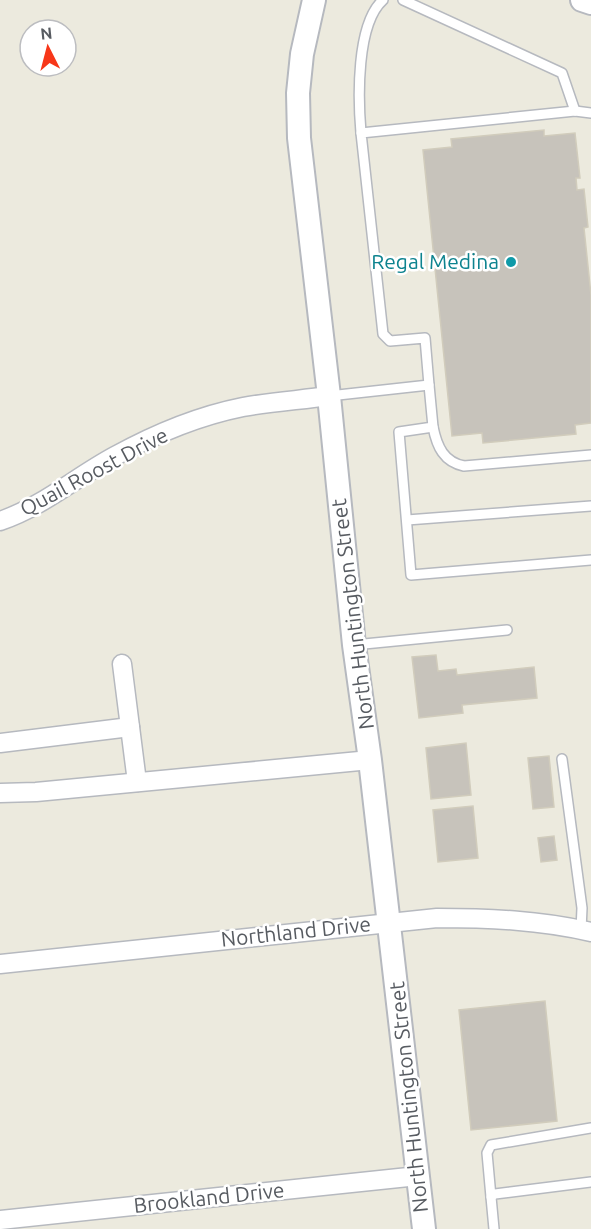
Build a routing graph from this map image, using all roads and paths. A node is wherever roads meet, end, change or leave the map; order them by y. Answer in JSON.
{"nodes":[{"id":1,"x":314,"y":0,"type":"edge"},
{"id":2,"x":382,"y":0,"type":"edge"},
{"id":3,"x":403,"y":0,"type":"edge"},
{"id":4,"x":582,"y":0,"type":"edge"},
{"id":5,"x":591,"y":3,"type":"edge"},
{"id":6,"x":574,"y":111,"type":"junction"},
{"id":7,"x":591,"y":113,"type":"edge"},
{"id":8,"x":361,"y":133,"type":"junction"},
{"id":9,"x":429,"y":385,"type":"junction"},
{"id":10,"x":329,"y":396,"type":"junction"},
{"id":11,"x":433,"y":428,"type":"junction"},
{"id":12,"x":591,"y":455,"type":"edge"},
{"id":13,"x":591,"y":506,"type":"edge"},
{"id":14,"x":407,"y":520,"type":"junction"},
{"id":15,"x":0,"y":521,"type":"edge"},
{"id":16,"x":591,"y":560,"type":"edge"},
{"id":17,"x":507,"y":630,"type":"dead end"},
{"id":18,"x":354,"y":645,"type":"junction"},
{"id":19,"x":123,"y":664,"type":"dead end"},
{"id":20,"x":130,"y":727,"type":"junction"},
{"id":21,"x":0,"y":742,"type":"edge"},
{"id":22,"x":562,"y":759,"type":"dead end"},
{"id":23,"x":370,"y":760,"type":"junction"},
{"id":24,"x":137,"y":782,"type":"junction"},
{"id":25,"x":0,"y":793,"type":"edge"},
{"id":26,"x":389,"y":922,"type":"junction"},
{"id":27,"x":586,"y":931,"type":"edge"},
{"id":28,"x":0,"y":964,"type":"edge"},
{"id":29,"x":591,"y":1128,"type":"edge"},
{"id":30,"x":418,"y":1176,"type":"junction"},
{"id":31,"x":591,"y":1182,"type":"edge"},
{"id":32,"x":491,"y":1197,"type":"junction"},
{"id":33,"x":0,"y":1220,"type":"edge"},
{"id":34,"x":424,"y":1229,"type":"edge"},
{"id":35,"x":494,"y":1229,"type":"edge"}],
"edges":[{"from":1,"to":10,"type":"street","name":"North Huntington Street"},
{"from":2,"to":8,"type":"lane"},
{"from":3,"to":6,"type":"lane"},
{"from":4,"to":5,"type":"street"},
{"from":6,"to":7,"type":"lane"},
{"from":6,"to":8,"type":"lane"},
{"from":8,"to":9,"type":"lane"},
{"from":9,"to":10,"type":"lane"},
{"from":9,"to":11,"type":"lane"},
{"from":10,"to":15,"type":"street","name":"Quail Roost Drive"},
{"from":10,"to":18,"type":"street","name":"North Huntington Street"},
{"from":11,"to":12,"type":"lane"},
{"from":11,"to":14,"type":"lane"},
{"from":13,"to":14,"type":"lane"},
{"from":14,"to":16,"type":"lane"},
{"from":17,"to":18,"type":"lane"},
{"from":18,"to":23,"type":"street","name":"North Huntington Street"},
{"from":19,"to":20,"type":"street"},
{"from":20,"to":21,"type":"street"},
{"from":20,"to":24,"type":"street"},
{"from":22,"to":27,"type":"lane"},
{"from":23,"to":24,"type":"street"},
{"from":23,"to":26,"type":"street","name":"North Huntington Street"},
{"from":24,"to":25,"type":"street"},
{"from":26,"to":27,"type":"street","name":"Northland Drive"},
{"from":26,"to":28,"type":"street","name":"Northland Drive"},
{"from":26,"to":30,"type":"street","name":"North Huntington Street"},
{"from":29,"to":32,"type":"lane"},
{"from":30,"to":33,"type":"street","name":"Brookland Drive"},
{"from":30,"to":34,"type":"street","name":"North Huntington Street"},
{"from":31,"to":32,"type":"lane"},
{"from":32,"to":35,"type":"lane"}]}
